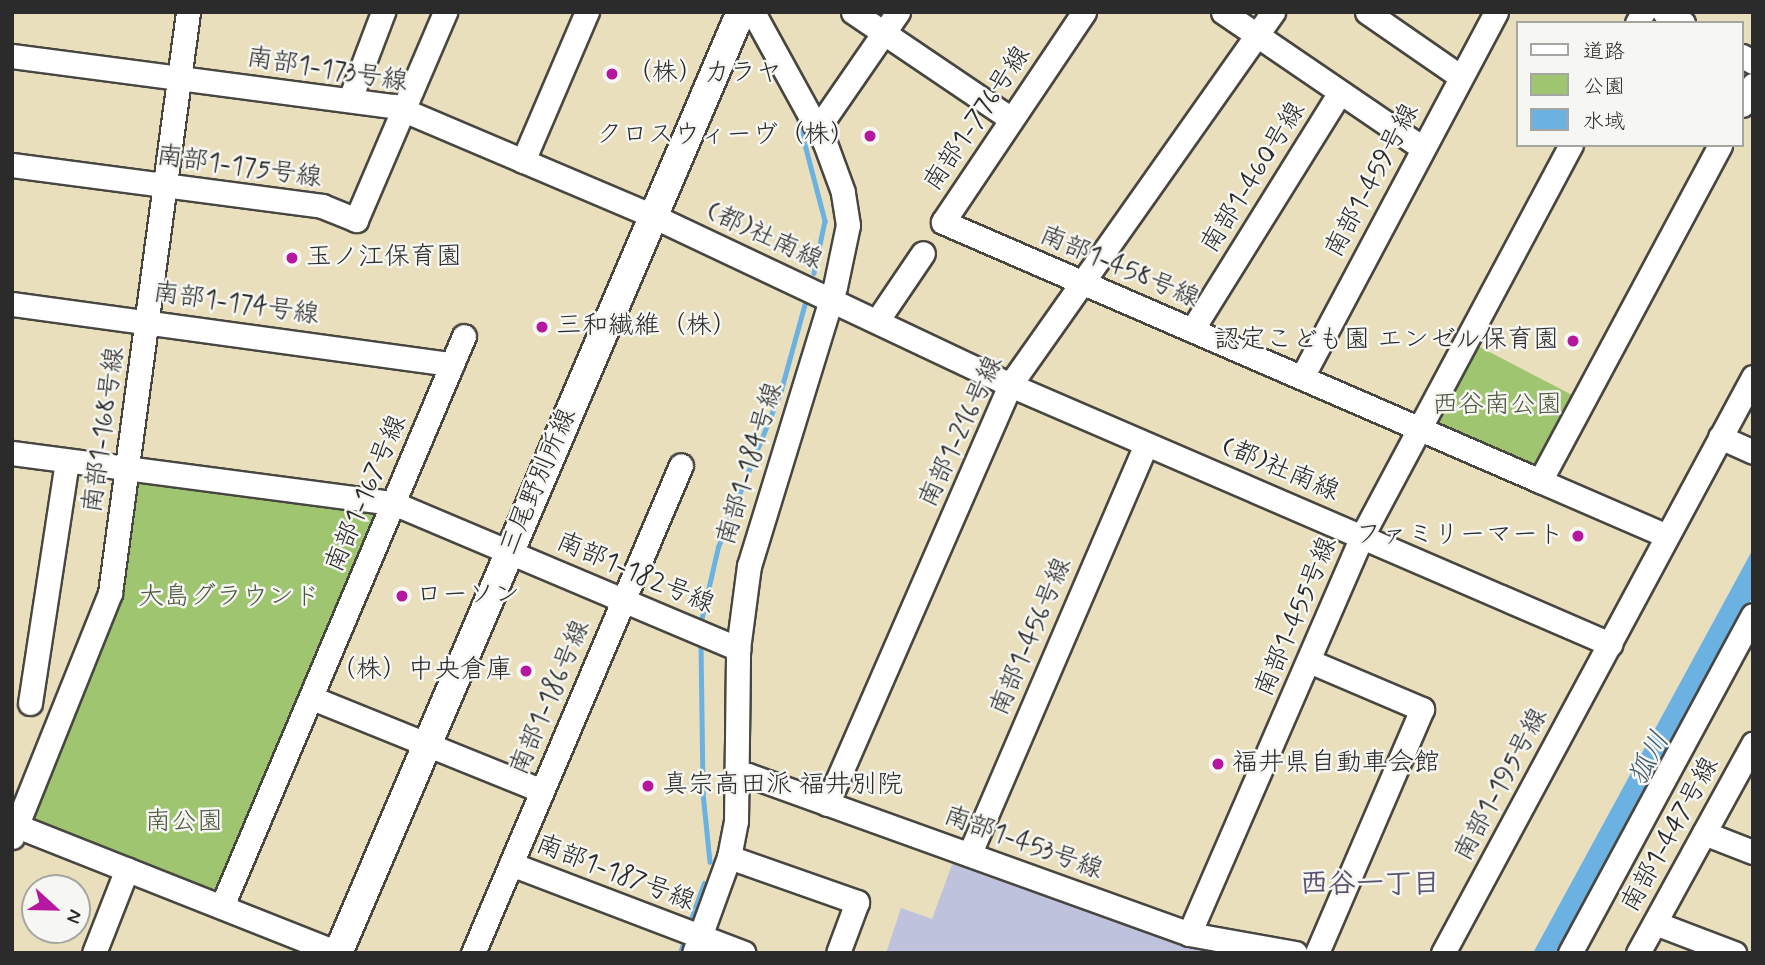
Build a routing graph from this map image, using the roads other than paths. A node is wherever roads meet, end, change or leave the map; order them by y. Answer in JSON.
{"nodes":[{"id":1,"x":188,"y":12,"type":"edge"},
{"id":2,"x":383,"y":12,"type":"edge"},
{"id":3,"x":446,"y":12,"type":"edge"},
{"id":4,"x":587,"y":12,"type":"edge"},
{"id":5,"x":741,"y":12,"type":"edge"},
{"id":6,"x":753,"y":12,"type":"edge"},
{"id":7,"x":853,"y":12,"type":"edge"},
{"id":8,"x":898,"y":12,"type":"edge"},
{"id":9,"x":1084,"y":12,"type":"edge"},
{"id":10,"x":1223,"y":12,"type":"edge"},
{"id":11,"x":1273,"y":12,"type":"edge"},
{"id":12,"x":1367,"y":12,"type":"edge"},
{"id":13,"x":1496,"y":12,"type":"edge"},
{"id":14,"x":1664,"y":12,"type":"edge"},
{"id":15,"x":1680,"y":21,"type":"edge"},
{"id":16,"x":884,"y":33,"type":"junction"},
{"id":17,"x":1258,"y":35,"type":"junction"},
{"id":18,"x":12,"y":56,"type":"edge"},
{"id":19,"x":1461,"y":76,"type":"junction"},
{"id":20,"x":179,"y":77,"type":"junction"},
{"id":21,"x":1753,"y":85,"type":"edge"},
{"id":22,"x":1340,"y":92,"type":"junction"},
{"id":23,"x":350,"y":99,"type":"junction"},
{"id":24,"x":1744,"y":101,"type":"edge"},
{"id":25,"x":404,"y":110,"type":"junction"},
{"id":26,"x":1011,"y":119,"type":"junction"},
{"id":27,"x":818,"y":128,"type":"junction"},
{"id":28,"x":1570,"y":147,"type":"edge"},
{"id":29,"x":1719,"y":147,"type":"edge"},
{"id":30,"x":1422,"y":148,"type":"junction"},
{"id":31,"x":523,"y":160,"type":"junction"},
{"id":32,"x":12,"y":165,"type":"edge"},
{"id":33,"x":166,"y":186,"type":"junction"},
{"id":34,"x":655,"y":217,"type":"junction"},
{"id":35,"x":943,"y":222,"type":"joint"},
{"id":36,"x":923,"y":253,"type":"dead end"},
{"id":37,"x":1082,"y":282,"type":"junction"},
{"id":38,"x":831,"y":299,"type":"junction"},
{"id":39,"x":12,"y":304,"type":"edge"},
{"id":40,"x":883,"y":312,"type":"dead end"},
{"id":41,"x":147,"y":322,"type":"junction"},
{"id":42,"x":1192,"y":330,"type":"junction"},
{"id":43,"x":464,"y":336,"type":"dead end"},
{"id":44,"x":452,"y":364,"type":"junction"},
{"id":45,"x":1302,"y":377,"type":"junction"},
{"id":46,"x":1753,"y":377,"type":"edge"},
{"id":47,"x":1010,"y":384,"type":"junction"},
{"id":48,"x":1419,"y":428,"type":"junction"},
{"id":49,"x":1720,"y":437,"type":"junction"},
{"id":50,"x":1146,"y":443,"type":"junction"},
{"id":51,"x":1753,"y":452,"type":"edge"},
{"id":52,"x":12,"y":453,"type":"edge"},
{"id":53,"x":67,"y":461,"type":"junction"},
{"id":54,"x":681,"y":465,"type":"dead end"},
{"id":55,"x":129,"y":467,"type":"junction"},
{"id":56,"x":1540,"y":481,"type":"junction"},
{"id":57,"x":393,"y":503,"type":"junction"},
{"id":58,"x":1658,"y":532,"type":"dead end"},
{"id":59,"x":1362,"y":536,"type":"junction"},
{"id":60,"x":509,"y":551,"type":"junction"},
{"id":61,"x":624,"y":599,"type":"junction"},
{"id":62,"x":1753,"y":615,"type":"edge"},
{"id":63,"x":1610,"y":644,"type":"junction"},
{"id":64,"x":738,"y":649,"type":"junction"},
{"id":65,"x":1309,"y":661,"type":"junction"},
{"id":66,"x":312,"y":698,"type":"junction"},
{"id":67,"x":21,"y":701,"type":"edge"},
{"id":68,"x":64,"y":708,"type":"junction"},
{"id":69,"x":427,"y":744,"type":"junction"},
{"id":70,"x":1753,"y":744,"type":"edge"},
{"id":71,"x":736,"y":776,"type":"junction"},
{"id":72,"x":542,"y":790,"type":"junction"},
{"id":73,"x":827,"y":804,"type":"junction"},
{"id":74,"x":14,"y":829,"type":"edge"},
{"id":75,"x":1704,"y":832,"type":"junction"},
{"id":76,"x":1753,"y":852,"type":"edge"},
{"id":77,"x":970,"y":853,"type":"junction"},
{"id":78,"x":729,"y":856,"type":"junction"},
{"id":79,"x":511,"y":864,"type":"junction"},
{"id":80,"x":127,"y":869,"type":"junction"},
{"id":81,"x":222,"y":906,"type":"junction"},
{"id":82,"x":1655,"y":923,"type":"junction"},
{"id":83,"x":1189,"y":934,"type":"junction"},
{"id":84,"x":697,"y":945,"type":"edge"},
{"id":85,"x":94,"y":953,"type":"edge"},
{"id":86,"x":338,"y":953,"type":"edge"},
{"id":87,"x":473,"y":953,"type":"edge"},
{"id":88,"x":744,"y":953,"type":"edge"},
{"id":89,"x":838,"y":953,"type":"edge"},
{"id":90,"x":1295,"y":953,"type":"edge"},
{"id":91,"x":1317,"y":953,"type":"edge"},
{"id":92,"x":1443,"y":953,"type":"edge"},
{"id":93,"x":1570,"y":953,"type":"edge"},
{"id":94,"x":1638,"y":953,"type":"edge"},
{"id":95,"x":1734,"y":953,"type":"edge"}],
"edges":[{"from":1,"to":20,"type":"street","name":"南部1-168号線"},
{"from":2,"to":23,"type":"street"},
{"from":3,"to":25,"type":"street","name":"南部1-175号線"},
{"from":4,"to":31,"type":"street"},
{"from":5,"to":34,"type":"main road","name":"三尾野別所線"},
{"from":6,"to":27,"type":"street","name":"南部1-184号線"},
{"from":7,"to":16,"type":"street"},
{"from":8,"to":16,"type":"street"},
{"from":9,"to":26,"type":"street","name":"南部1-776号線"},
{"from":10,"to":17,"type":"street"},
{"from":11,"to":17,"type":"street","name":"南部1-216号線"},
{"from":12,"to":19,"type":"street"},
{"from":13,"to":19,"type":"street","name":"南部1-459号線"},
{"from":14,"to":15,"type":"street"},
{"from":16,"to":26,"type":"street"},
{"from":16,"to":27,"type":"street"},
{"from":17,"to":22,"type":"street"},
{"from":17,"to":37,"type":"street","name":"南部1-216号線"},
{"from":18,"to":20,"type":"street","name":"南部1-173号線"},
{"from":19,"to":30,"type":"street","name":"南部1-459号線"},
{"from":20,"to":23,"type":"street","name":"南部1-173号線"},
{"from":20,"to":33,"type":"street","name":"南部1-168号線"},
{"from":21,"to":24,"type":"street"},
{"from":22,"to":30,"type":"street"},
{"from":22,"to":42,"type":"street","name":"南部1-460号線"},
{"from":23,"to":25,"type":"street","name":"南部1-173号線"},
{"from":25,"to":31,"type":"street","name":"南部1-173号線"},
{"from":25,"to":33,"type":"street","name":"南部1-175号線"},
{"from":26,"to":35,"type":"street","name":"南部1-776号線"},
{"from":27,"to":38,"type":"street","name":"南部1-184号線"},
{"from":28,"to":48,"type":"street","name":"南部1-455号線"},
{"from":29,"to":56,"type":"street"},
{"from":30,"to":45,"type":"street","name":"南部1-459号線"},
{"from":31,"to":34,"type":"street","name":"南部1-173号線"},
{"from":32,"to":33,"type":"street","name":"南部1-175号線"},
{"from":33,"to":41,"type":"street","name":"南部1-168号線"},
{"from":34,"to":38,"type":"street","name":"(都)社南線"},
{"from":34,"to":60,"type":"main road","name":"三尾野別所線"},
{"from":35,"to":37,"type":"street","name":"南部1-458号線"},
{"from":36,"to":40,"type":"street"},
{"from":37,"to":42,"type":"street","name":"南部1-458号線"},
{"from":37,"to":47,"type":"street","name":"南部1-216号線"},
{"from":38,"to":47,"type":"street","name":"(都)社南線"},
{"from":38,"to":64,"type":"street","name":"南部1-184号線"},
{"from":39,"to":41,"type":"street","name":"南部1-174号線"},
{"from":41,"to":44,"type":"street","name":"南部1-174号線"},
{"from":41,"to":55,"type":"street","name":"南部1-168号線"},
{"from":42,"to":45,"type":"street","name":"南部1-458号線"},
{"from":43,"to":44,"type":"street","name":"南部1-167号線"},
{"from":44,"to":57,"type":"street","name":"南部1-167号線"},
{"from":45,"to":48,"type":"street","name":"南部1-458号線"},
{"from":46,"to":49,"type":"street"},
{"from":47,"to":50,"type":"street","name":"(都)社南線"},
{"from":47,"to":73,"type":"street","name":"南部1-216号線"},
{"from":48,"to":56,"type":"street","name":"南部1-458号線"},
{"from":48,"to":59,"type":"street","name":"南部1-455号線"},
{"from":49,"to":51,"type":"street"},
{"from":49,"to":63,"type":"street"},
{"from":50,"to":59,"type":"street","name":"(都)社南線"},
{"from":50,"to":77,"type":"street","name":"南部1-456号線"},
{"from":52,"to":53,"type":"street","name":"南部1-182号線"},
{"from":53,"to":55,"type":"street","name":"南部1-182号線"},
{"from":53,"to":67,"type":"street"},
{"from":54,"to":61,"type":"street","name":"南部1-186号線"},
{"from":55,"to":57,"type":"street","name":"南部1-182号線"},
{"from":55,"to":68,"type":"street","name":"南部1-168号線"},
{"from":56,"to":58,"type":"street","name":"南部1-458号線"},
{"from":57,"to":60,"type":"street","name":"南部1-182号線"},
{"from":57,"to":66,"type":"street","name":"南部1-167号線"},
{"from":59,"to":63,"type":"street","name":"(都)社南線"},
{"from":59,"to":65,"type":"street","name":"南部1-455号線"},
{"from":60,"to":61,"type":"street","name":"南部1-182号線"},
{"from":60,"to":69,"type":"main road","name":"三尾野別所線"},
{"from":61,"to":64,"type":"street","name":"南部1-182号線"},
{"from":61,"to":72,"type":"street","name":"南部1-186号線"},
{"from":62,"to":93,"type":"street"},
{"from":63,"to":92,"type":"street","name":"南部1-195号線"},
{"from":64,"to":71,"type":"street","name":"南部1-184号線"},
{"from":65,"to":83,"type":"street","name":"南部1-455号線"},
{"from":65,"to":91,"type":"street"},
{"from":66,"to":69,"type":"street"},
{"from":66,"to":81,"type":"street","name":"南部1-167号線"},
{"from":67,"to":68,"type":"street"},
{"from":68,"to":74,"type":"street","name":"南部1-168号線"},
{"from":69,"to":72,"type":"street"},
{"from":69,"to":86,"type":"main road","name":"三尾野別所線"},
{"from":70,"to":75,"type":"street","name":"南部1-447号線"},
{"from":71,"to":73,"type":"street","name":"南部1-453号線"},
{"from":71,"to":78,"type":"street","name":"南部1-184号線"},
{"from":72,"to":79,"type":"street","name":"南部1-186号線"},
{"from":73,"to":77,"type":"street","name":"南部1-453号線"},
{"from":74,"to":80,"type":"street"},
{"from":75,"to":76,"type":"street"},
{"from":75,"to":82,"type":"street","name":"南部1-447号線"},
{"from":77,"to":83,"type":"street","name":"南部1-453号線"},
{"from":78,"to":84,"type":"street","name":"南部1-184号線"},
{"from":78,"to":89,"type":"street"},
{"from":79,"to":84,"type":"street","name":"南部1-187号線"},
{"from":79,"to":87,"type":"street","name":"南部1-186号線"},
{"from":80,"to":81,"type":"street"},
{"from":80,"to":85,"type":"street"},
{"from":81,"to":86,"type":"street"},
{"from":82,"to":94,"type":"street","name":"南部1-447号線"},
{"from":82,"to":95,"type":"street"},
{"from":83,"to":90,"type":"street","name":"南部1-453号線"},
{"from":84,"to":88,"type":"street","name":"南部1-187号線"}]}
